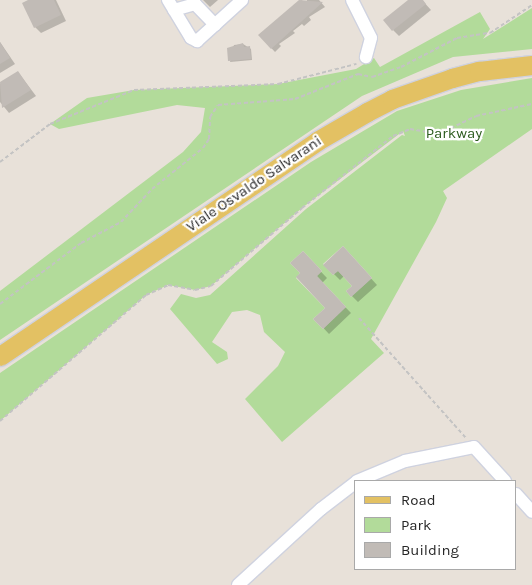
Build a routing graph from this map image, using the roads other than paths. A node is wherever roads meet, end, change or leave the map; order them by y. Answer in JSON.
{"nodes":[{"id":1,"x":242,"y":0,"type":"edge"},
{"id":2,"x":352,"y":0,"type":"edge"},
{"id":3,"x":171,"y":5,"type":"edge"},
{"id":4,"x":215,"y":25,"type":"junction"},
{"id":5,"x":366,"y":58,"type":"road end"},
{"id":6,"x":532,"y":64,"type":"edge"},
{"id":7,"x":0,"y":356,"type":"edge"},
{"id":8,"x":361,"y":480,"type":"edge"},
{"id":9,"x":504,"y":480,"type":"edge"},
{"id":10,"x":354,"y":484,"type":"edge"},
{"id":11,"x":517,"y":495,"type":"edge"},
{"id":12,"x":532,"y":512,"type":"edge"},
{"id":13,"x":238,"y":585,"type":"edge"}],
"edges":[{"from":1,"to":4,"type":"street"},
{"from":2,"to":5,"type":"street"},
{"from":3,"to":4,"type":"street"},
{"from":3,"to":4,"type":"street"},
{"from":6,"to":7,"type":"main road","name":"Viale Osvaldo Salvarani"},
{"from":8,"to":9,"type":"street"},
{"from":10,"to":13,"type":"street"},
{"from":11,"to":12,"type":"street"}]}
